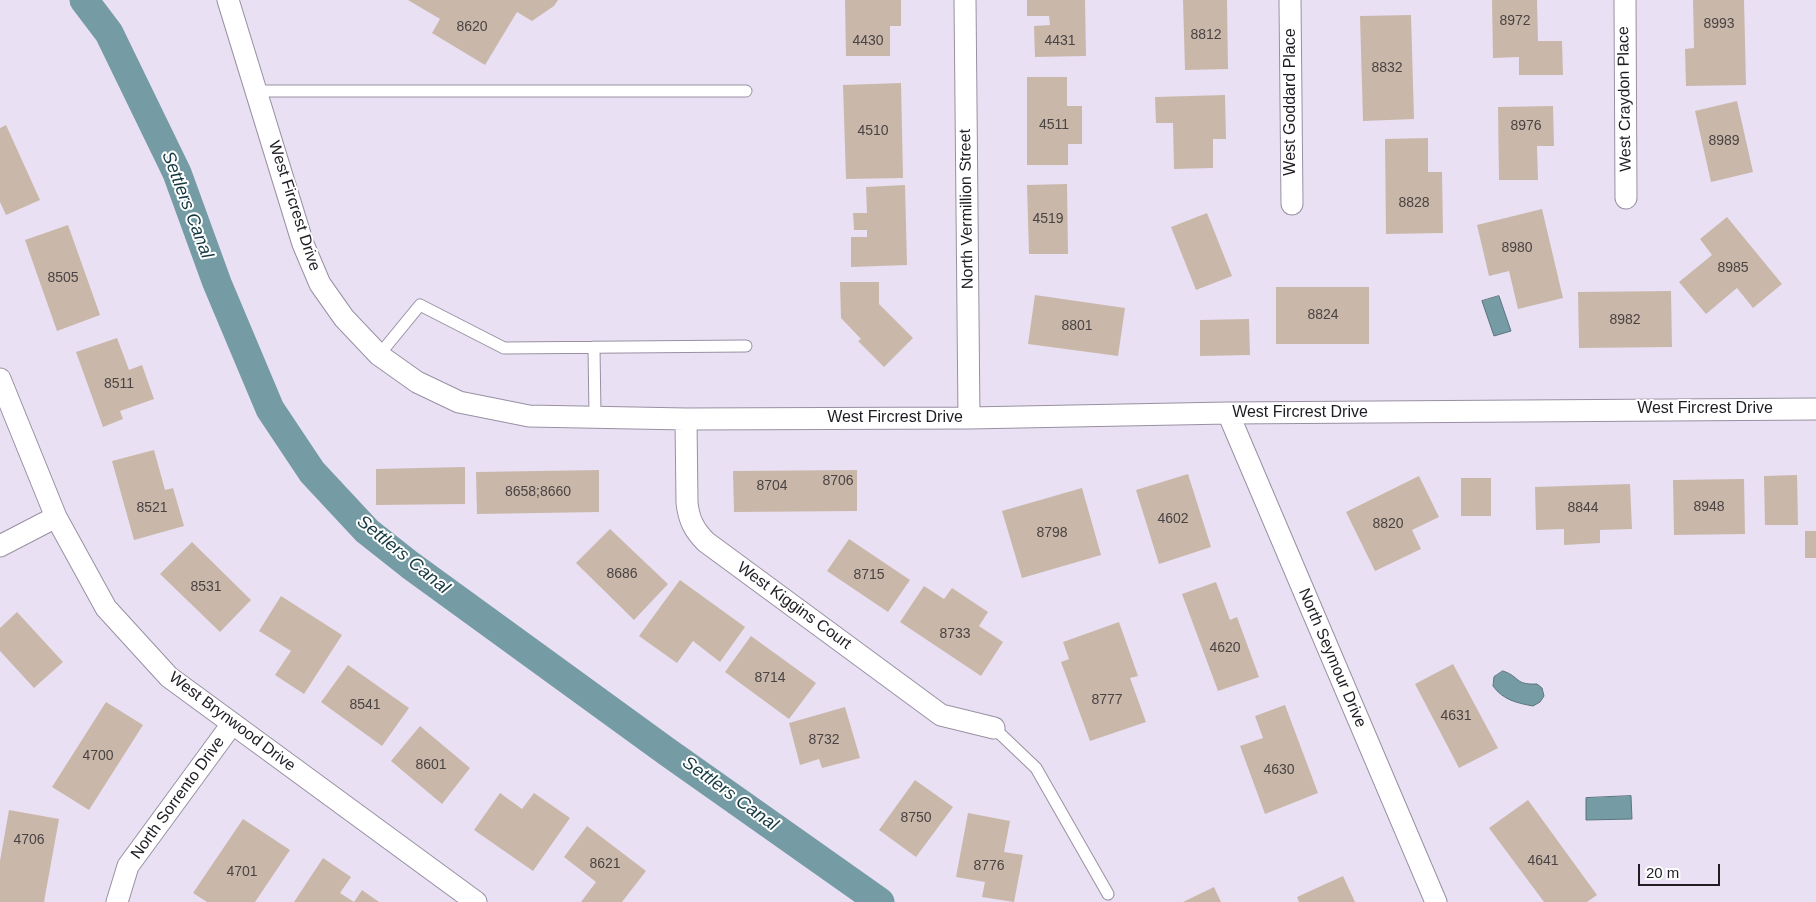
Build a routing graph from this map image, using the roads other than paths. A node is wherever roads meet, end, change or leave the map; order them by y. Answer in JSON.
{"nodes":[{"id":1,"x":228,"y":0,"type":"edge"},
{"id":2,"x":965,"y":0,"type":"edge"},
{"id":3,"x":1290,"y":0,"type":"edge"},
{"id":4,"x":1624,"y":0,"type":"edge"},
{"id":5,"x":256,"y":91,"type":"junction"},
{"id":6,"x":746,"y":91,"type":"dead end"},
{"id":7,"x":1626,"y":198,"type":"dead end"},
{"id":8,"x":1292,"y":204,"type":"dead end"},
{"id":9,"x":746,"y":346,"type":"dead end"},
{"id":10,"x":594,"y":348,"type":"junction"},
{"id":11,"x":379,"y":355,"type":"junction"},
{"id":12,"x":0,"y":379,"type":"edge"},
{"id":13,"x":1816,"y":408,"type":"edge"},
{"id":14,"x":1228,"y":413,"type":"junction"},
{"id":15,"x":595,"y":416,"type":"junction"},
{"id":16,"x":969,"y":418,"type":"junction"},
{"id":17,"x":686,"y":419,"type":"junction"},
{"id":18,"x":56,"y":517,"type":"junction"},
{"id":19,"x":0,"y":546,"type":"edge"},
{"id":20,"x":232,"y":724,"type":"junction"},
{"id":21,"x":994,"y":728,"type":"joint"},
{"id":22,"x":1108,"y":894,"type":"dead end"},
{"id":23,"x":117,"y":902,"type":"edge"},
{"id":24,"x":476,"y":902,"type":"edge"},
{"id":25,"x":1436,"y":902,"type":"edge"}],
"edges":[{"from":1,"to":5,"type":"street","name":"West Fircrest Drive"},
{"from":2,"to":16,"type":"street","name":"North Vermillion Street"},
{"from":3,"to":8,"type":"street","name":"West Goddard Place"},
{"from":4,"to":7,"type":"street","name":"West Craydon Place"},
{"from":5,"to":6,"type":"lane"},
{"from":5,"to":11,"type":"street","name":"West Fircrest Drive"},
{"from":9,"to":10,"type":"lane"},
{"from":10,"to":11,"type":"lane"},
{"from":10,"to":15,"type":"lane"},
{"from":11,"to":15,"type":"street","name":"West Fircrest Drive"},
{"from":12,"to":18,"type":"street","name":"West Brynwood Drive"},
{"from":13,"to":14,"type":"street","name":"West Fircrest Drive"},
{"from":14,"to":16,"type":"street","name":"West Fircrest Drive"},
{"from":14,"to":25,"type":"street","name":"North Seymour Drive"},
{"from":15,"to":17,"type":"street","name":"West Fircrest Drive"},
{"from":16,"to":17,"type":"street","name":"West Fircrest Drive"},
{"from":17,"to":21,"type":"street","name":"West Kiggins Court"},
{"from":18,"to":19,"type":"street"},
{"from":18,"to":20,"type":"street","name":"West Brynwood Drive"},
{"from":20,"to":23,"type":"street","name":"North Sorrento Drive"},
{"from":20,"to":24,"type":"street","name":"West Brynwood Drive"},
{"from":21,"to":22,"type":"lane"}]}
